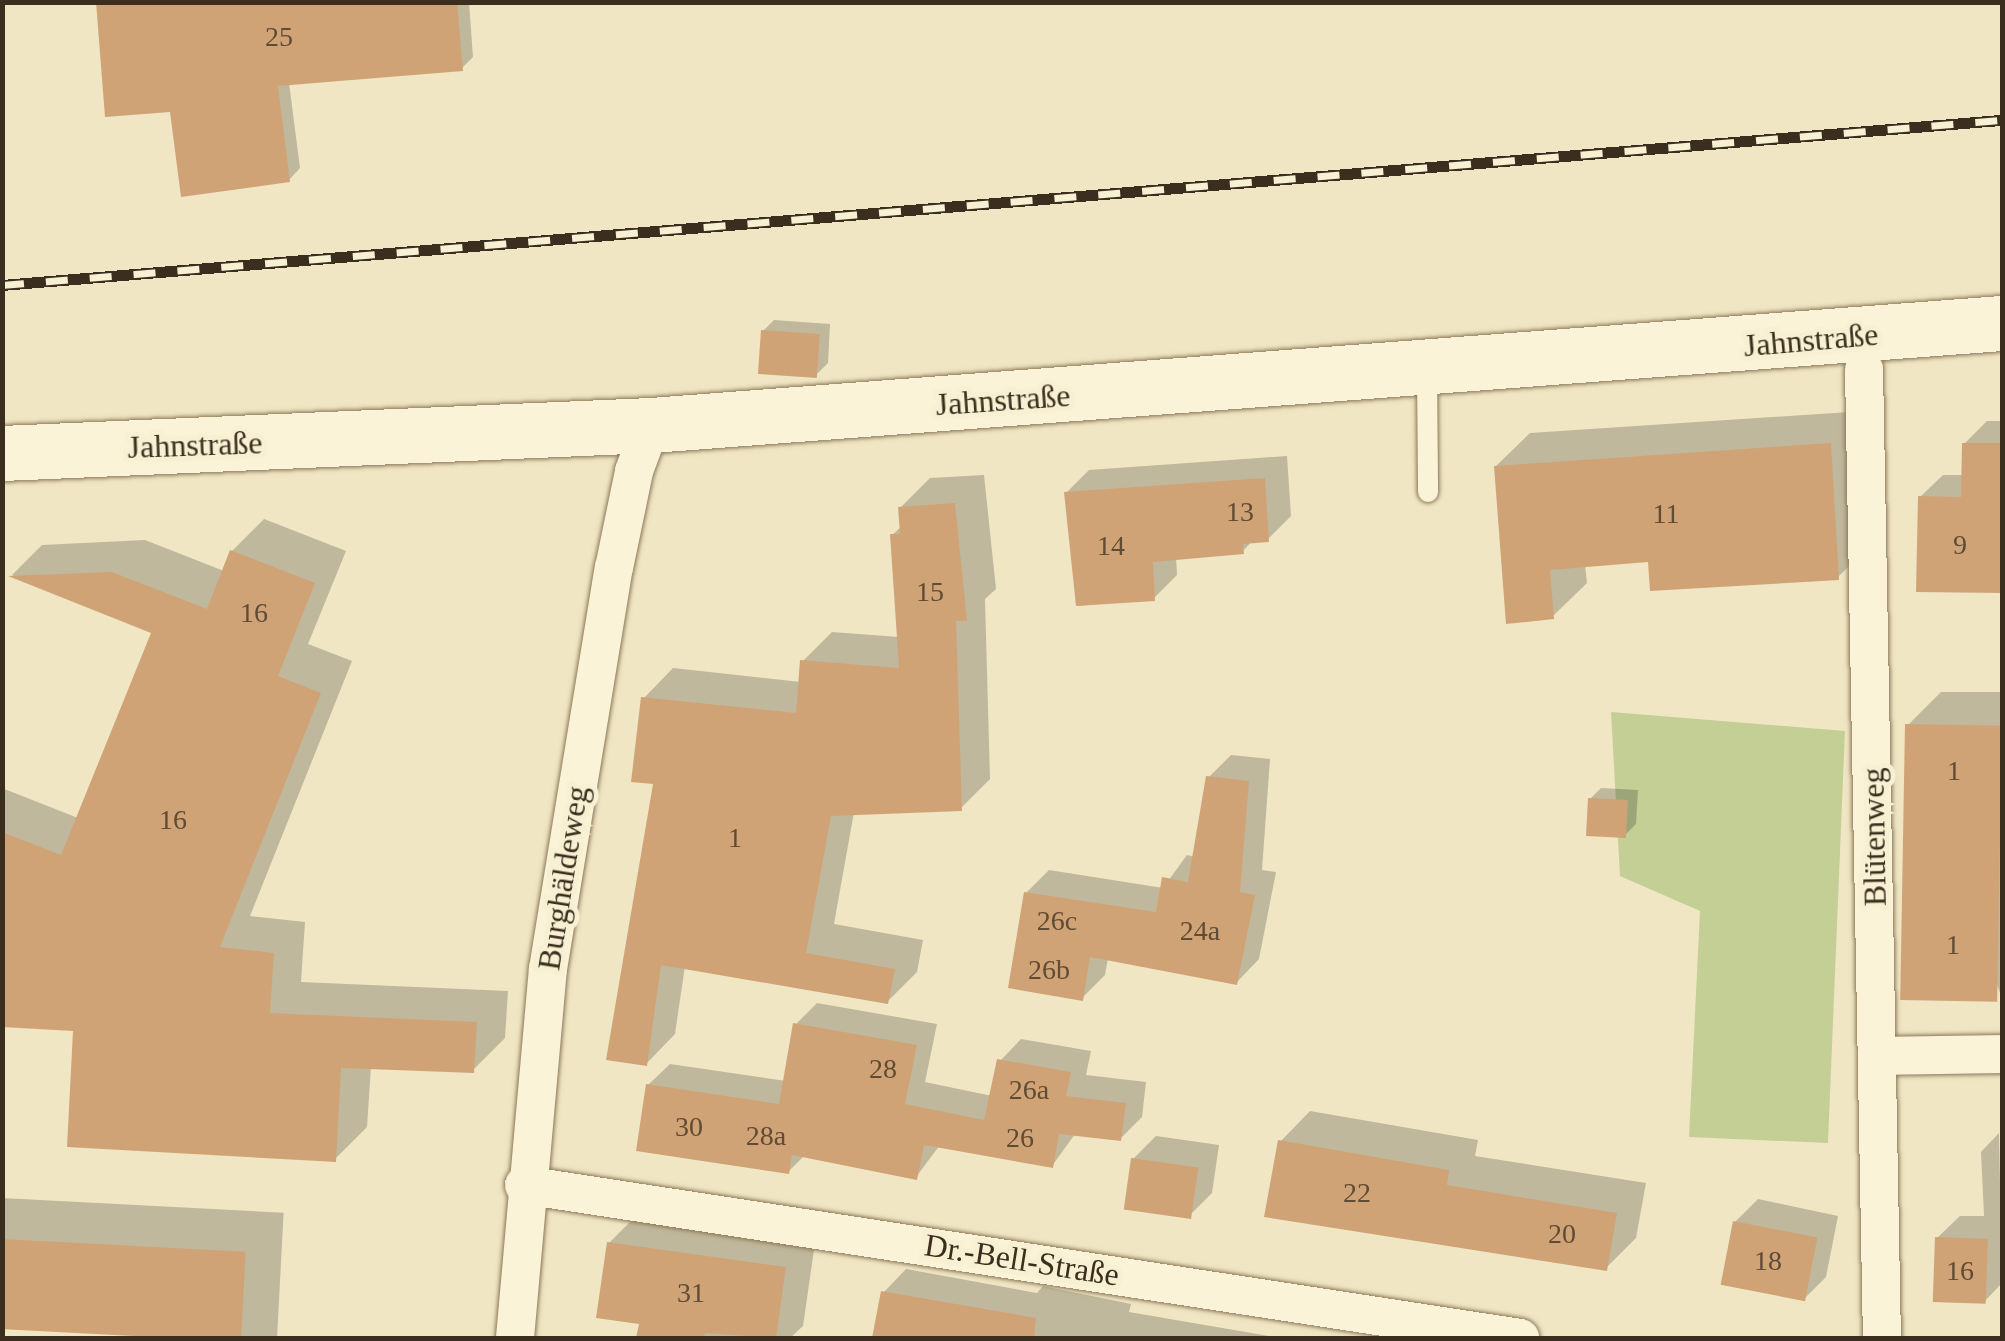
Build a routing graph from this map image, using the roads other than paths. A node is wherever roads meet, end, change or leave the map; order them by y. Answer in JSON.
{"nodes":[{"id":1,"x":2002,"y":323,"type":"edge"},
{"id":2,"x":1863,"y":352,"type":"junction"},
{"id":3,"x":1427,"y":370,"type":"junction"},
{"id":4,"x":651,"y":425,"type":"junction"},
{"id":5,"x":2,"y":453,"type":"edge"},
{"id":6,"x":1428,"y":492,"type":"dead end"},
{"id":7,"x":2002,"y":1054,"type":"edge"},
{"id":8,"x":1877,"y":1056,"type":"junction"},
{"id":9,"x":524,"y":1185,"type":"junction"},
{"id":10,"x":516,"y":1338,"type":"edge"},
{"id":11,"x":1520,"y":1338,"type":"edge"},
{"id":12,"x":1882,"y":1338,"type":"edge"}],
"edges":[{"from":1,"to":2,"type":"street","name":"Jahnstraße"},
{"from":2,"to":3,"type":"street","name":"Jahnstraße"},
{"from":2,"to":8,"type":"street","name":"Blütenweg"},
{"from":3,"to":4,"type":"street","name":"Jahnstraße"},
{"from":3,"to":6,"type":"lane"},
{"from":4,"to":5,"type":"street","name":"Jahnstraße"},
{"from":4,"to":9,"type":"street","name":"Burghäldeweg"},
{"from":7,"to":8,"type":"street"},
{"from":8,"to":12,"type":"street","name":"Blütenweg"},
{"from":9,"to":10,"type":"street","name":"Burghäldeweg"},
{"from":9,"to":11,"type":"street","name":"Dr.-Bell-Straße"}]}
